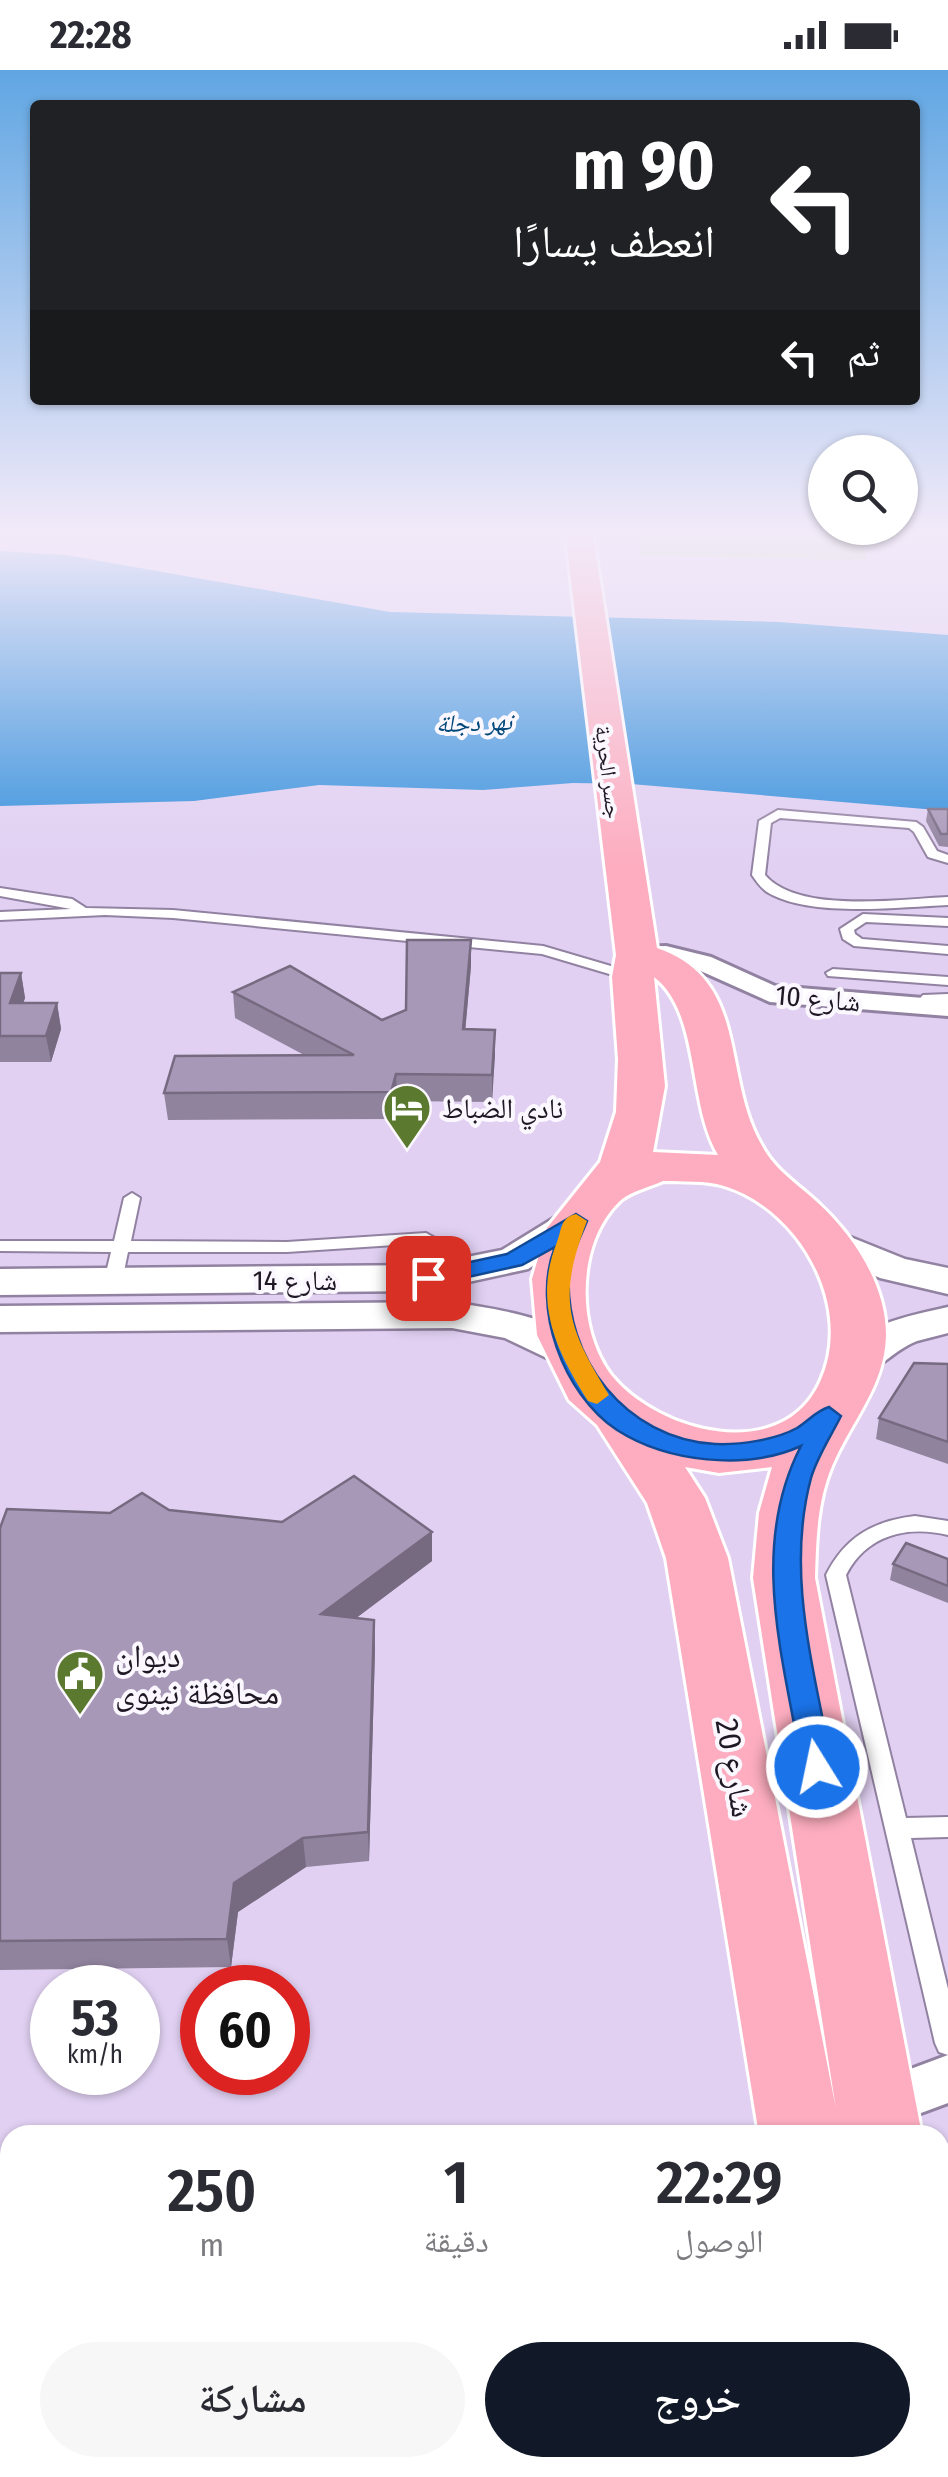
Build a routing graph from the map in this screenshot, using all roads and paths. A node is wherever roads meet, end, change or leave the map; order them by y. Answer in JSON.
{"nodes":[{"id":1,"x":592,"y":642,"type":"edge"},
{"id":2,"x":948,"y":860,"type":"edge"},
{"id":3,"x":0,"y":892,"type":"edge"},
{"id":4,"x":948,"y":901,"type":"edge"},
{"id":5,"x":82,"y":912,"type":"junction"},
{"id":6,"x":0,"y":916,"type":"edge"},
{"id":7,"x":948,"y":922,"type":"edge"},
{"id":8,"x":948,"y":950,"type":"edge"},
{"id":9,"x":635,"y":966,"type":"junction"},
{"id":10,"x":833,"y":973,"type":"dead end"},
{"id":11,"x":948,"y":981,"type":"edge"},
{"id":12,"x":948,"y":998,"type":"edge"},
{"id":13,"x":934,"y":1007,"type":"edge"},
{"id":14,"x":772,"y":1192,"type":"junction"},
{"id":15,"x":132,"y":1198,"type":"dead end"},
{"id":16,"x":593,"y":1203,"type":"junction"},
{"id":17,"x":426,"y":1238,"type":"dead end"},
{"id":18,"x":823,"y":1238,"type":"junction"},
{"id":19,"x":0,"y":1246,"type":"edge"},
{"id":20,"x":363,"y":1262,"type":"junction"},
{"id":21,"x":117,"y":1263,"type":"junction"},
{"id":22,"x":0,"y":1282,"type":"edge"},
{"id":23,"x":948,"y":1282,"type":"edge"},
{"id":24,"x":0,"y":1318,"type":"edge"},
{"id":25,"x":948,"y":1320,"type":"edge"},
{"id":26,"x":570,"y":1354,"type":"junction"},
{"id":27,"x":842,"y":1390,"type":"junction"},
{"id":28,"x":621,"y":1421,"type":"junction"},
{"id":29,"x":948,"y":1528,"type":"edge"},
{"id":30,"x":948,"y":1827,"type":"edge"},
{"id":31,"x":898,"y":1828,"type":"junction"},
{"id":32,"x":948,"y":2043,"type":"edge"},
{"id":33,"x":948,"y":2079,"type":"edge"},
{"id":34,"x":878,"y":2120,"type":"edge"},
{"id":35,"x":798,"y":2125,"type":"edge"},
{"id":36,"x":829,"y":2125,"type":"edge"}],
"edges":[{"from":1,"to":9,"type":"main road","name":"جسر الحرية"},
{"from":2,"to":4,"type":"lane"},
{"from":3,"to":5,"type":"lane"},
{"from":5,"to":6,"type":"lane"},
{"from":5,"to":9,"type":"lane"},
{"from":7,"to":8,"type":"lane"},
{"from":9,"to":13,"type":"street","name":"شارع 10"},
{"from":9,"to":14,"type":"main road"},
{"from":9,"to":16,"type":"main road","name":"جسر الحرية"},
{"from":10,"to":11,"type":"lane"},
{"from":12,"to":13,"type":"lane"},
{"from":14,"to":16,"type":"main road"},
{"from":14,"to":18,"type":"main road"},
{"from":15,"to":21,"type":"lane"},
{"from":16,"to":20,"type":"street","name":"شارع 14"},
{"from":16,"to":26,"type":"main road"},
{"from":17,"to":20,"type":"lane"},
{"from":18,"to":23,"type":"street"},
{"from":18,"to":27,"type":"main road"},
{"from":19,"to":21,"type":"lane"},
{"from":20,"to":21,"type":"street","name":"شارع 14"},
{"from":21,"to":22,"type":"street","name":"شارع 14"},
{"from":24,"to":26,"type":"street","name":"شارع 14"},
{"from":25,"to":27,"type":"street"},
{"from":26,"to":28,"type":"main road"},
{"from":27,"to":28,"type":"main road"},
{"from":27,"to":34,"type":"main road"},
{"from":28,"to":35,"type":"main road","name":"شارع 20"},
{"from":29,"to":31,"type":"lane"},
{"from":30,"to":31,"type":"lane"},
{"from":31,"to":32,"type":"lane"},
{"from":33,"to":34,"type":"street"},
{"from":34,"to":36,"type":"street"}]}
